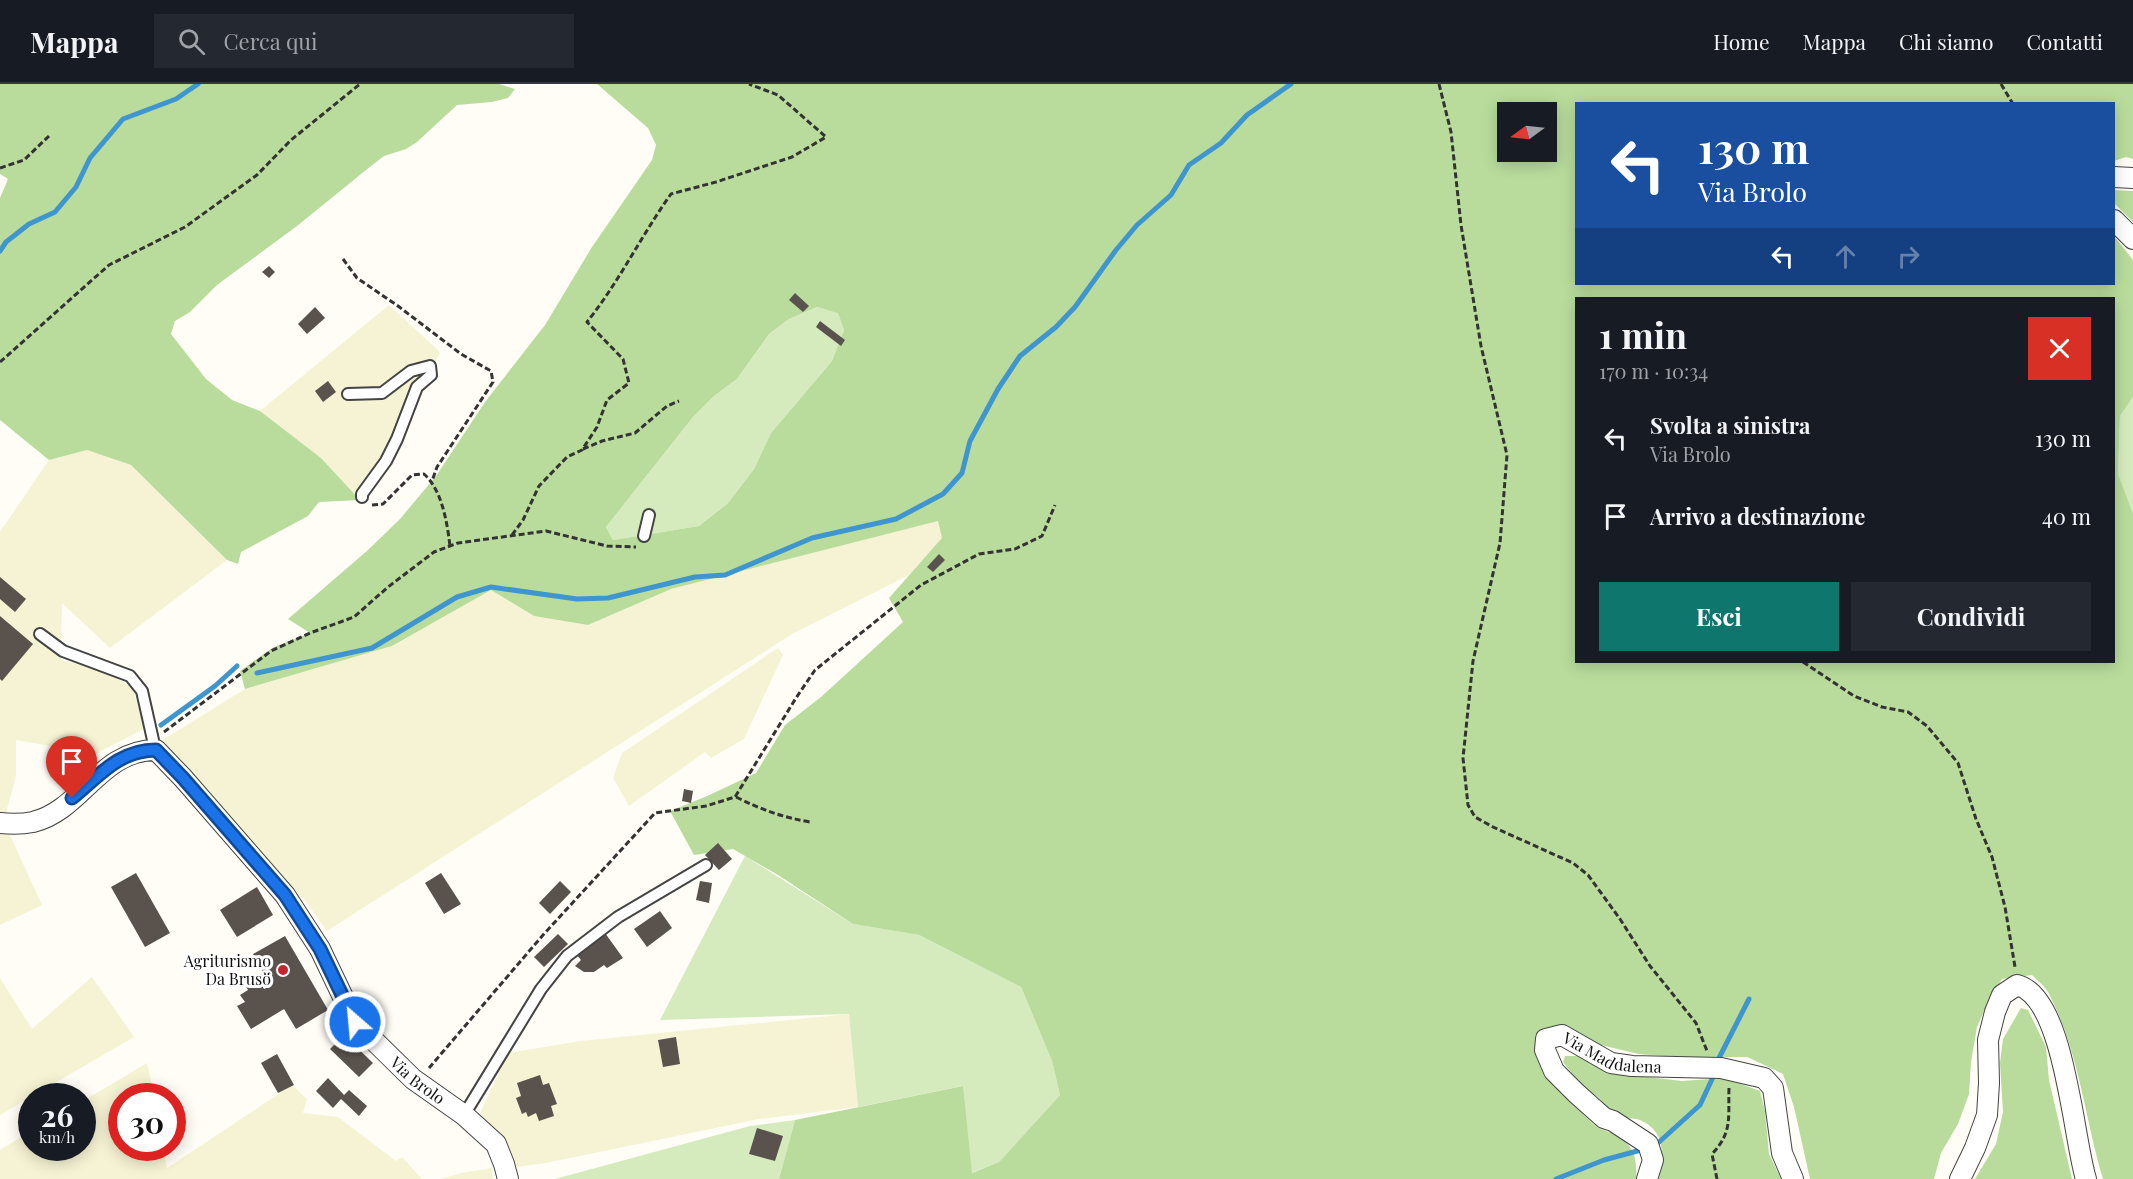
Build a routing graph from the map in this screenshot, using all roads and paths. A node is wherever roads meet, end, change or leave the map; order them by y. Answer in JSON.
{"nodes":[{"id":1,"x":360,"y":84,"type":"edge"},
{"id":2,"x":749,"y":84,"type":"edge"},
{"id":3,"x":1439,"y":84,"type":"edge"},
{"id":4,"x":2001,"y":84,"type":"edge"},
{"id":5,"x":2012,"y":102,"type":"edge"},
{"id":6,"x":49,"y":136,"type":"dead end"},
{"id":7,"x":0,"y":168,"type":"edge"},
{"id":8,"x":2115,"y":177,"type":"edge"},
{"id":9,"x":2133,"y":178,"type":"edge"},
{"id":10,"x":2115,"y":221,"type":"edge"},
{"id":11,"x":2133,"y":239,"type":"edge"},
{"id":12,"x":343,"y":260,"type":"dead end"},
{"id":13,"x":0,"y":362,"type":"edge"},
{"id":14,"x":348,"y":394,"type":"dead end"},
{"id":15,"x":679,"y":401,"type":"dead end"},
{"id":16,"x":582,"y":450,"type":"junction"},
{"id":17,"x":432,"y":481,"type":"junction"},
{"id":18,"x":362,"y":497,"type":"joint"},
{"id":19,"x":1055,"y":505,"type":"dead end"},
{"id":20,"x":649,"y":515,"type":"dead end"},
{"id":21,"x":512,"y":535,"type":"junction"},
{"id":22,"x":644,"y":536,"type":"joint"},
{"id":23,"x":450,"y":546,"type":"junction"},
{"id":24,"x":40,"y":634,"type":"dead end"},
{"id":25,"x":1804,"y":663,"type":"edge"},
{"id":26,"x":153,"y":740,"type":"joint"},
{"id":27,"x":735,"y":797,"type":"junction"},
{"id":28,"x":810,"y":822,"type":"dead end"},
{"id":29,"x":0,"y":823,"type":"edge"},
{"id":30,"x":706,"y":865,"type":"dead end"},
{"id":31,"x":2017,"y":985,"type":"junction"},
{"id":32,"x":1718,"y":1068,"type":"junction"},
{"id":33,"x":418,"y":1082,"type":"junction"},
{"id":34,"x":464,"y":1115,"type":"junction"},
{"id":35,"x":508,"y":1179,"type":"edge"},
{"id":36,"x":1647,"y":1179,"type":"edge"},
{"id":37,"x":1717,"y":1179,"type":"edge"},
{"id":38,"x":1793,"y":1179,"type":"edge"},
{"id":39,"x":1960,"y":1179,"type":"edge"},
{"id":40,"x":2086,"y":1179,"type":"edge"}],
"edges":[{"from":1,"to":13,"type":"path"},
{"from":2,"to":16,"type":"path"},
{"from":3,"to":32,"type":"path"},
{"from":4,"to":5,"type":"path"},
{"from":6,"to":7,"type":"path"},
{"from":8,"to":9,"type":"street"},
{"from":10,"to":11,"type":"street"},
{"from":12,"to":17,"type":"path"},
{"from":14,"to":18,"type":"lane"},
{"from":15,"to":16,"type":"path"},
{"from":16,"to":21,"type":"path"},
{"from":17,"to":18,"type":"path"},
{"from":17,"to":23,"type":"path"},
{"from":19,"to":27,"type":"path"},
{"from":20,"to":22,"type":"lane"},
{"from":21,"to":22,"type":"path"},
{"from":21,"to":23,"type":"path"},
{"from":23,"to":26,"type":"path"},
{"from":24,"to":26,"type":"lane"},
{"from":25,"to":31,"type":"path"},
{"from":27,"to":28,"type":"path"},
{"from":27,"to":33,"type":"path"},
{"from":29,"to":33,"type":"street","name":"Via Brolo"},
{"from":30,"to":34,"type":"lane"},
{"from":31,"to":39,"type":"street"},
{"from":31,"to":40,"type":"street"},
{"from":32,"to":36,"type":"street","name":"Via Maddalena"},
{"from":32,"to":37,"type":"path"},
{"from":32,"to":38,"type":"street","name":"Via Maddalena"},
{"from":33,"to":34,"type":"street","name":"Via Brolo"},
{"from":34,"to":35,"type":"street","name":"Via Brolo"}]}
